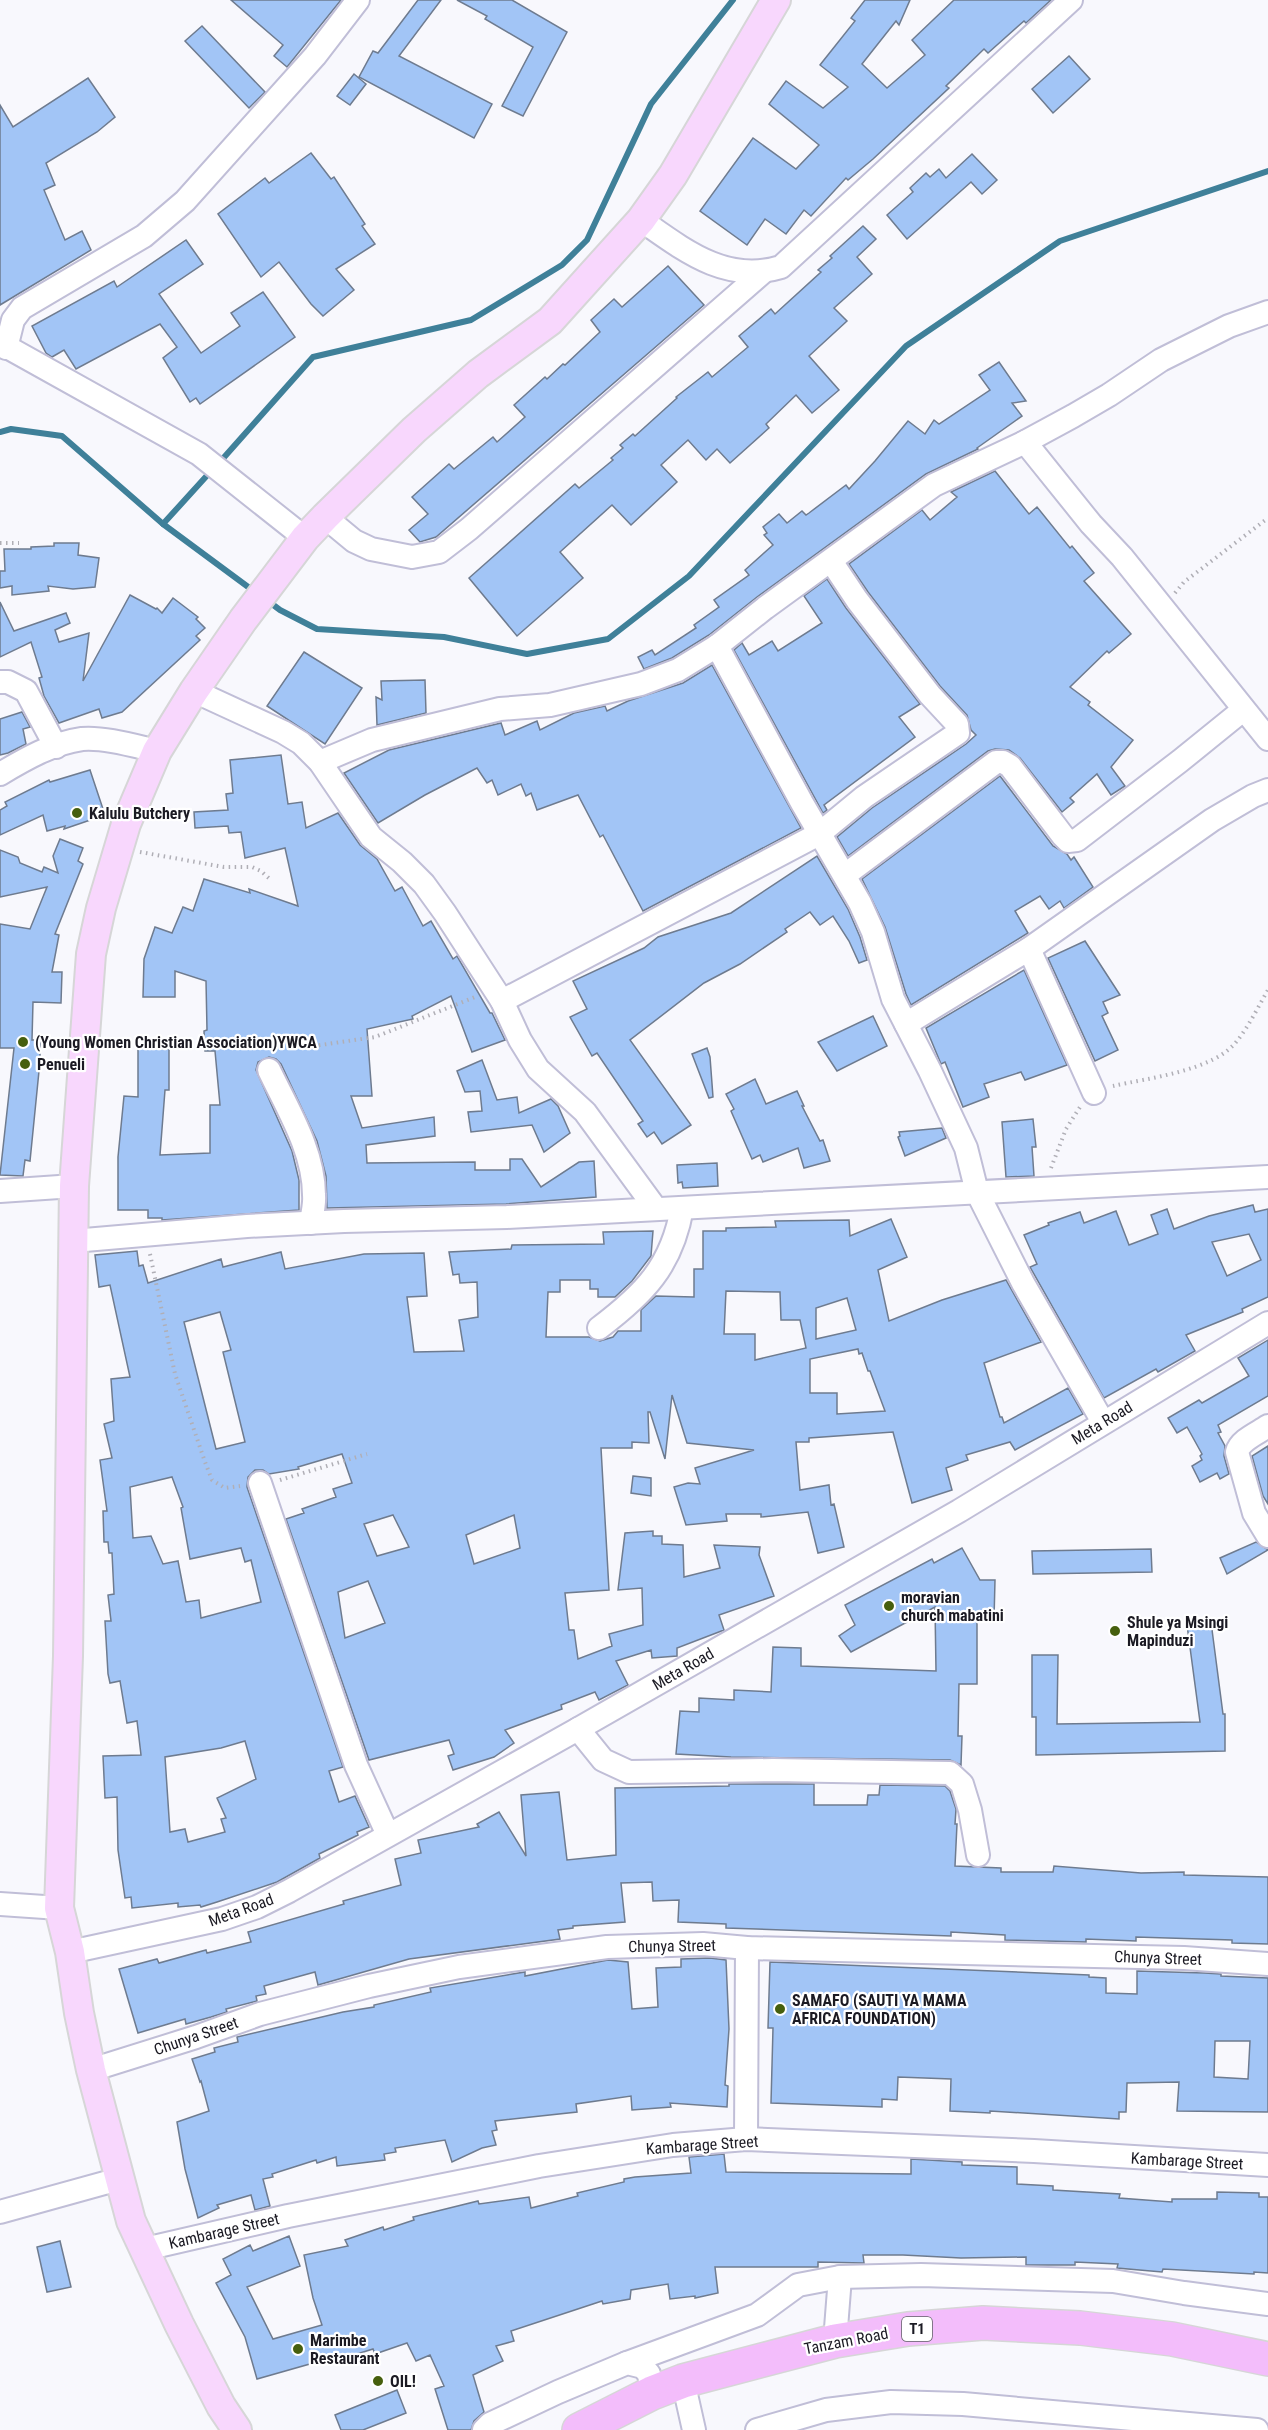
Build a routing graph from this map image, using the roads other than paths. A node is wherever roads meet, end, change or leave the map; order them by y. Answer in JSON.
{"nodes":[{"id":1,"x":358,"y":0,"type":"edge"},
{"id":2,"x":776,"y":0,"type":"edge"},
{"id":3,"x":1071,"y":0,"type":"edge"},
{"id":4,"x":641,"y":220,"type":"junction"},
{"id":5,"x":762,"y":273,"type":"junction"},
{"id":6,"x":1268,"y":312,"type":"edge"},
{"id":7,"x":3,"y":346,"type":"edge"},
{"id":8,"x":1025,"y":442,"type":"junction"},
{"id":9,"x":325,"y":517,"type":"junction"},
{"id":10,"x":306,"y":538,"type":"junction"},
{"id":11,"x":831,"y":561,"type":"junction"},
{"id":12,"x":717,"y":646,"type":"junction"},
{"id":13,"x":0,"y":682,"type":"edge"},
{"id":14,"x":194,"y":691,"type":"junction"},
{"id":15,"x":1243,"y":710,"type":"junction"},
{"id":16,"x":1268,"y":739,"type":"edge"},
{"id":17,"x":56,"y":747,"type":"junction"},
{"id":18,"x":157,"y":751,"type":"junction"},
{"id":19,"x":320,"y":762,"type":"junction"},
{"id":20,"x":0,"y":774,"type":"edge"},
{"id":21,"x":1268,"y":790,"type":"edge"},
{"id":22,"x":819,"y":834,"type":"junction"},
{"id":23,"x":845,"y":875,"type":"junction"},
{"id":24,"x":1029,"y":949,"type":"junction"},
{"id":25,"x":497,"y":995,"type":"junction"},
{"id":26,"x":906,"y":1024,"type":"junction"},
{"id":27,"x":268,"y":1070,"type":"dead end"},
{"id":28,"x":1094,"y":1093,"type":"road end"},
{"id":29,"x":1268,"y":1177,"type":"edge"},
{"id":30,"x":74,"y":1186,"type":"junction"},
{"id":31,"x":0,"y":1191,"type":"edge"},
{"id":32,"x":977,"y":1192,"type":"junction"},
{"id":33,"x":682,"y":1208,"type":"junction"},
{"id":34,"x":656,"y":1209,"type":"junction"},
{"id":35,"x":312,"y":1223,"type":"junction"},
{"id":36,"x":73,"y":1241,"type":"junction"},
{"id":37,"x":1268,"y":1323,"type":"edge"},
{"id":38,"x":599,"y":1328,"type":"dead end"},
{"id":39,"x":1103,"y":1422,"type":"junction"},
{"id":40,"x":1268,"y":1426,"type":"edge"},
{"id":41,"x":260,"y":1484,"type":"road end"},
{"id":42,"x":1268,"y":1536,"type":"edge"},
{"id":43,"x":578,"y":1729,"type":"junction"},
{"id":44,"x":388,"y":1834,"type":"junction"},
{"id":45,"x":978,"y":1855,"type":"dead end"},
{"id":46,"x":0,"y":1904,"type":"edge"},
{"id":47,"x":58,"y":1908,"type":"junction"},
{"id":48,"x":747,"y":1948,"type":"junction"},
{"id":49,"x":70,"y":1952,"type":"junction"},
{"id":50,"x":1268,"y":1964,"type":"edge"},
{"id":51,"x":91,"y":2070,"type":"junction"},
{"id":52,"x":746,"y":2139,"type":"junction"},
{"id":53,"x":1268,"y":2165,"type":"edge"},
{"id":54,"x":119,"y":2179,"type":"junction"},
{"id":55,"x":0,"y":2212,"type":"edge"},
{"id":56,"x":145,"y":2248,"type":"junction"},
{"id":57,"x":840,"y":2277,"type":"junction"},
{"id":58,"x":1268,"y":2304,"type":"edge"},
{"id":59,"x":835,"y":2341,"type":"junction"},
{"id":60,"x":1268,"y":2359,"type":"edge"},
{"id":61,"x":627,"y":2363,"type":"junction"},
{"id":62,"x":683,"y":2381,"type":"junction"},
{"id":63,"x":652,"y":2393,"type":"junction"},
{"id":64,"x":237,"y":2430,"type":"edge"},
{"id":65,"x":484,"y":2430,"type":"edge"},
{"id":66,"x":579,"y":2430,"type":"edge"},
{"id":67,"x":694,"y":2430,"type":"edge"},
{"id":68,"x":757,"y":2430,"type":"edge"},
{"id":69,"x":1257,"y":2430,"type":"edge"}],
"edges":[{"from":1,"to":7,"type":"street"},
{"from":2,"to":4,"type":"main road"},
{"from":3,"to":5,"type":"street"},
{"from":4,"to":5,"type":"street"},
{"from":4,"to":9,"type":"main road"},
{"from":5,"to":9,"type":"street"},
{"from":6,"to":8,"type":"street"},
{"from":7,"to":10,"type":"street"},
{"from":8,"to":11,"type":"street"},
{"from":8,"to":15,"type":"street"},
{"from":9,"to":10,"type":"main road"},
{"from":10,"to":14,"type":"main road"},
{"from":11,"to":12,"type":"street"},
{"from":11,"to":22,"type":"street"},
{"from":12,"to":19,"type":"street"},
{"from":12,"to":22,"type":"street"},
{"from":13,"to":17,"type":"street"},
{"from":14,"to":18,"type":"main road"},
{"from":14,"to":19,"type":"street"},
{"from":15,"to":16,"type":"street"},
{"from":15,"to":23,"type":"street"},
{"from":17,"to":18,"type":"street"},
{"from":17,"to":20,"type":"street"},
{"from":18,"to":30,"type":"main road"},
{"from":19,"to":25,"type":"street"},
{"from":21,"to":24,"type":"street"},
{"from":22,"to":23,"type":"street"},
{"from":22,"to":25,"type":"street"},
{"from":23,"to":26,"type":"street"},
{"from":24,"to":26,"type":"street"},
{"from":24,"to":28,"type":"street"},
{"from":25,"to":34,"type":"street"},
{"from":26,"to":32,"type":"street"},
{"from":27,"to":35,"type":"street"},
{"from":29,"to":32,"type":"street"},
{"from":30,"to":31,"type":"street"},
{"from":30,"to":36,"type":"main road"},
{"from":32,"to":33,"type":"street"},
{"from":32,"to":39,"type":"street"},
{"from":33,"to":34,"type":"street"},
{"from":33,"to":38,"type":"street"},
{"from":34,"to":35,"type":"street"},
{"from":35,"to":36,"type":"street"},
{"from":36,"to":47,"type":"main road"},
{"from":37,"to":39,"type":"street","name":"Meta Road"},
{"from":39,"to":43,"type":"street","name":"Meta Road"},
{"from":40,"to":42,"type":"street"},
{"from":41,"to":44,"type":"street"},
{"from":43,"to":44,"type":"street","name":"Meta Road"},
{"from":43,"to":45,"type":"street"},
{"from":44,"to":49,"type":"street","name":"Meta Road"},
{"from":46,"to":47,"type":"street"},
{"from":47,"to":49,"type":"main road"},
{"from":48,"to":50,"type":"street","name":"Chunya Street"},
{"from":48,"to":51,"type":"street","name":"Chunya Street"},
{"from":48,"to":52,"type":"street"},
{"from":49,"to":51,"type":"main road"},
{"from":51,"to":54,"type":"main road"},
{"from":52,"to":53,"type":"street","name":"Kambarage Street"},
{"from":52,"to":56,"type":"street","name":"Kambarage Street"},
{"from":54,"to":55,"type":"street"},
{"from":54,"to":56,"type":"main road"},
{"from":56,"to":64,"type":"main road"},
{"from":57,"to":58,"type":"street"},
{"from":57,"to":59,"type":"street"},
{"from":57,"to":61,"type":"street"},
{"from":59,"to":60,"type":"highway","name":"Tanzam Road","number":"T1"},
{"from":59,"to":62,"type":"highway","name":"Tanzam Road","number":"T1"},
{"from":61,"to":63,"type":"street"},
{"from":61,"to":65,"type":"street"},
{"from":62,"to":63,"type":"highway","name":"Tanzam Road","number":"T1"},
{"from":62,"to":67,"type":"street"},
{"from":63,"to":66,"type":"highway","name":"Tanzam Road","number":"T1"},
{"from":68,"to":69,"type":"street"}]}
